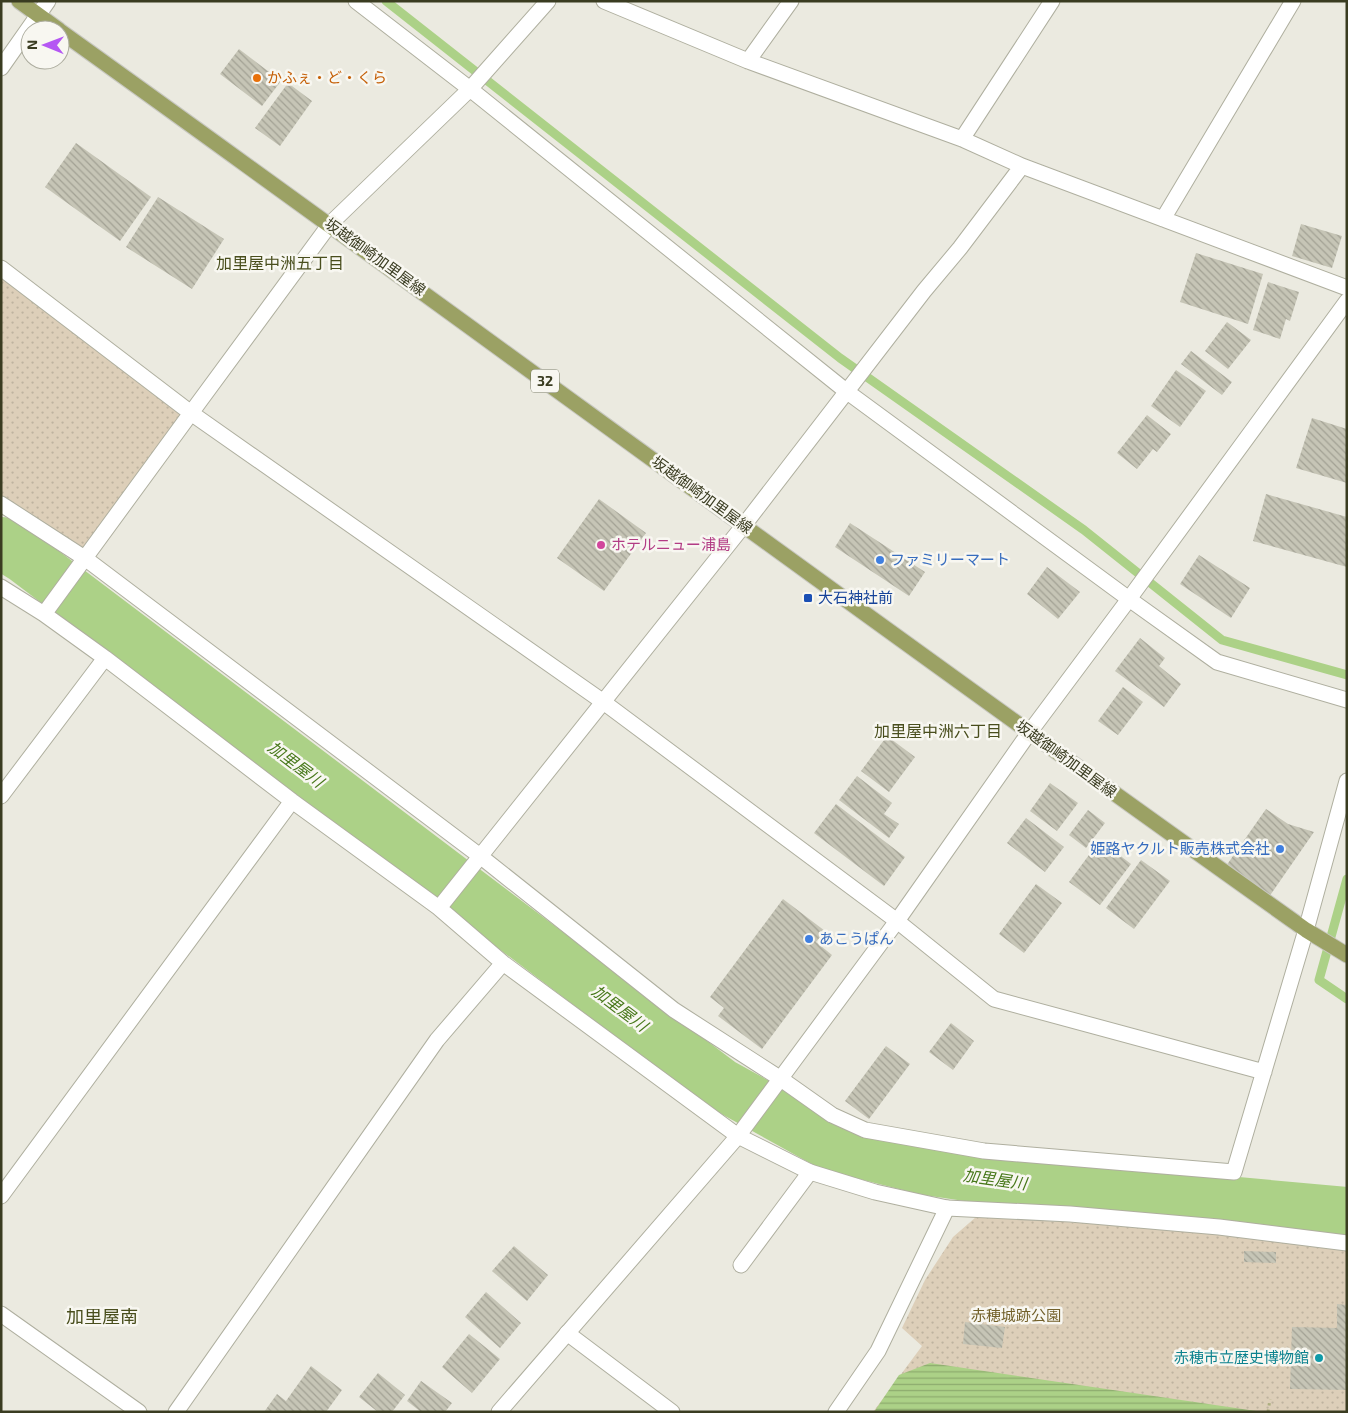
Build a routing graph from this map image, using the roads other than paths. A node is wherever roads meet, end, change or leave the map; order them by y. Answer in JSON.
{"nodes":[{"id":1,"x":19,"y":1,"type":"edge"},
{"id":2,"x":48,"y":1,"type":"edge"},
{"id":3,"x":356,"y":1,"type":"edge"},
{"id":4,"x":548,"y":1,"type":"edge"},
{"id":5,"x":604,"y":1,"type":"edge"},
{"id":6,"x":791,"y":1,"type":"edge"},
{"id":7,"x":1052,"y":1,"type":"edge"},
{"id":8,"x":1293,"y":1,"type":"edge"},
{"id":9,"x":38,"y":15,"type":"junction"},
{"id":10,"x":45,"y":20,"type":"edge"},
{"id":11,"x":70,"y":37,"type":"edge"},
{"id":12,"x":748,"y":61,"type":"junction"},
{"id":13,"x":1,"y":68,"type":"edge"},
{"id":14,"x":470,"y":89,"type":"junction"},
{"id":15,"x":962,"y":139,"type":"junction"},
{"id":16,"x":1022,"y":166,"type":"junction"},
{"id":17,"x":1163,"y":219,"type":"junction"},
{"id":18,"x":330,"y":224,"type":"junction"},
{"id":19,"x":1,"y":268,"type":"edge"},
{"id":20,"x":1347,"y":288,"type":"edge"},
{"id":21,"x":1347,"y":301,"type":"edge"},
{"id":22,"x":846,"y":391,"type":"junction"},
{"id":23,"x":191,"y":413,"type":"junction"},
{"id":24,"x":1,"y":504,"type":"edge"},
{"id":25,"x":744,"y":525,"type":"junction"},
{"id":26,"x":86,"y":559,"type":"junction"},
{"id":27,"x":1,"y":587,"type":"edge"},
{"id":28,"x":1132,"y":595,"type":"junction"},
{"id":29,"x":44,"y":614,"type":"junction"},
{"id":30,"x":105,"y":658,"type":"junction"},
{"id":31,"x":1347,"y":700,"type":"edge"},
{"id":32,"x":602,"y":701,"type":"junction"},
{"id":33,"x":1029,"y":732,"type":"junction"},
{"id":34,"x":1347,"y":781,"type":"edge"},
{"id":35,"x":1,"y":796,"type":"edge"},
{"id":36,"x":292,"y":801,"type":"junction"},
{"id":37,"x":480,"y":856,"type":"junction"},
{"id":38,"x":438,"y":908,"type":"junction"},
{"id":39,"x":897,"y":921,"type":"junction"},
{"id":40,"x":1312,"y":934,"type":"junction"},
{"id":41,"x":1341,"y":952,"type":"edge"},
{"id":42,"x":503,"y":963,"type":"junction"},
{"id":43,"x":1264,"y":1072,"type":"junction"},
{"id":44,"x":777,"y":1083,"type":"junction"},
{"id":45,"x":741,"y":1132,"type":"junction"},
{"id":46,"x":810,"y":1172,"type":"junction"},
{"id":47,"x":1,"y":1196,"type":"edge"},
{"id":48,"x":947,"y":1208,"type":"junction"},
{"id":49,"x":1347,"y":1243,"type":"edge"},
{"id":50,"x":741,"y":1265,"type":"dead end"},
{"id":51,"x":1,"y":1314,"type":"edge"},
{"id":52,"x":566,"y":1333,"type":"junction"},
{"id":53,"x":139,"y":1412,"type":"edge"},
{"id":54,"x":176,"y":1412,"type":"edge"},
{"id":55,"x":499,"y":1412,"type":"edge"},
{"id":56,"x":672,"y":1412,"type":"edge"},
{"id":57,"x":836,"y":1412,"type":"edge"}],
"edges":[{"from":1,"to":9,"type":"main road","name":"坂越御崎加里屋線","number":"32"},
{"from":2,"to":9,"type":"street"},
{"from":3,"to":14,"type":"street"},
{"from":4,"to":14,"type":"street"},
{"from":5,"to":12,"type":"street"},
{"from":6,"to":12,"type":"street"},
{"from":7,"to":15,"type":"street"},
{"from":8,"to":17,"type":"street"},
{"from":9,"to":10,"type":"main road","name":"坂越御崎加里屋線","number":"32"},
{"from":9,"to":13,"type":"street"},
{"from":11,"to":18,"type":"main road","name":"坂越御崎加里屋線","number":"32"},
{"from":12,"to":15,"type":"street"},
{"from":14,"to":18,"type":"street"},
{"from":14,"to":22,"type":"street"},
{"from":15,"to":16,"type":"street"},
{"from":16,"to":17,"type":"street"},
{"from":16,"to":22,"type":"street"},
{"from":17,"to":20,"type":"street"},
{"from":18,"to":23,"type":"street"},
{"from":18,"to":25,"type":"main road","name":"坂越御崎加里屋線","number":"32"},
{"from":19,"to":23,"type":"street"},
{"from":21,"to":28,"type":"street"},
{"from":22,"to":25,"type":"street"},
{"from":22,"to":28,"type":"street"},
{"from":23,"to":26,"type":"street"},
{"from":23,"to":32,"type":"street"},
{"from":24,"to":26,"type":"street"},
{"from":25,"to":32,"type":"street"},
{"from":25,"to":33,"type":"main road","name":"坂越御崎加里屋線","number":"32"},
{"from":26,"to":29,"type":"street"},
{"from":26,"to":37,"type":"street"},
{"from":27,"to":29,"type":"street"},
{"from":28,"to":31,"type":"street"},
{"from":28,"to":33,"type":"street"},
{"from":29,"to":30,"type":"street"},
{"from":30,"to":35,"type":"street"},
{"from":30,"to":36,"type":"street"},
{"from":32,"to":37,"type":"street"},
{"from":32,"to":39,"type":"street"},
{"from":33,"to":39,"type":"street"},
{"from":33,"to":40,"type":"main road","name":"坂越御崎加里屋線","number":"32"},
{"from":34,"to":40,"type":"street"},
{"from":36,"to":38,"type":"street"},
{"from":36,"to":47,"type":"street"},
{"from":37,"to":38,"type":"street"},
{"from":37,"to":44,"type":"street"},
{"from":38,"to":42,"type":"street"},
{"from":39,"to":43,"type":"street"},
{"from":39,"to":44,"type":"street"},
{"from":40,"to":41,"type":"main road","name":"坂越御崎加里屋線","number":"32"},
{"from":40,"to":43,"type":"street"},
{"from":42,"to":45,"type":"street"},
{"from":42,"to":54,"type":"street"},
{"from":43,"to":44,"type":"street"},
{"from":44,"to":45,"type":"street"},
{"from":45,"to":46,"type":"street"},
{"from":45,"to":52,"type":"street"},
{"from":46,"to":48,"type":"street"},
{"from":46,"to":50,"type":"street"},
{"from":48,"to":49,"type":"street"},
{"from":48,"to":57,"type":"street"},
{"from":51,"to":53,"type":"street"},
{"from":52,"to":55,"type":"street"},
{"from":52,"to":56,"type":"street"}]}
